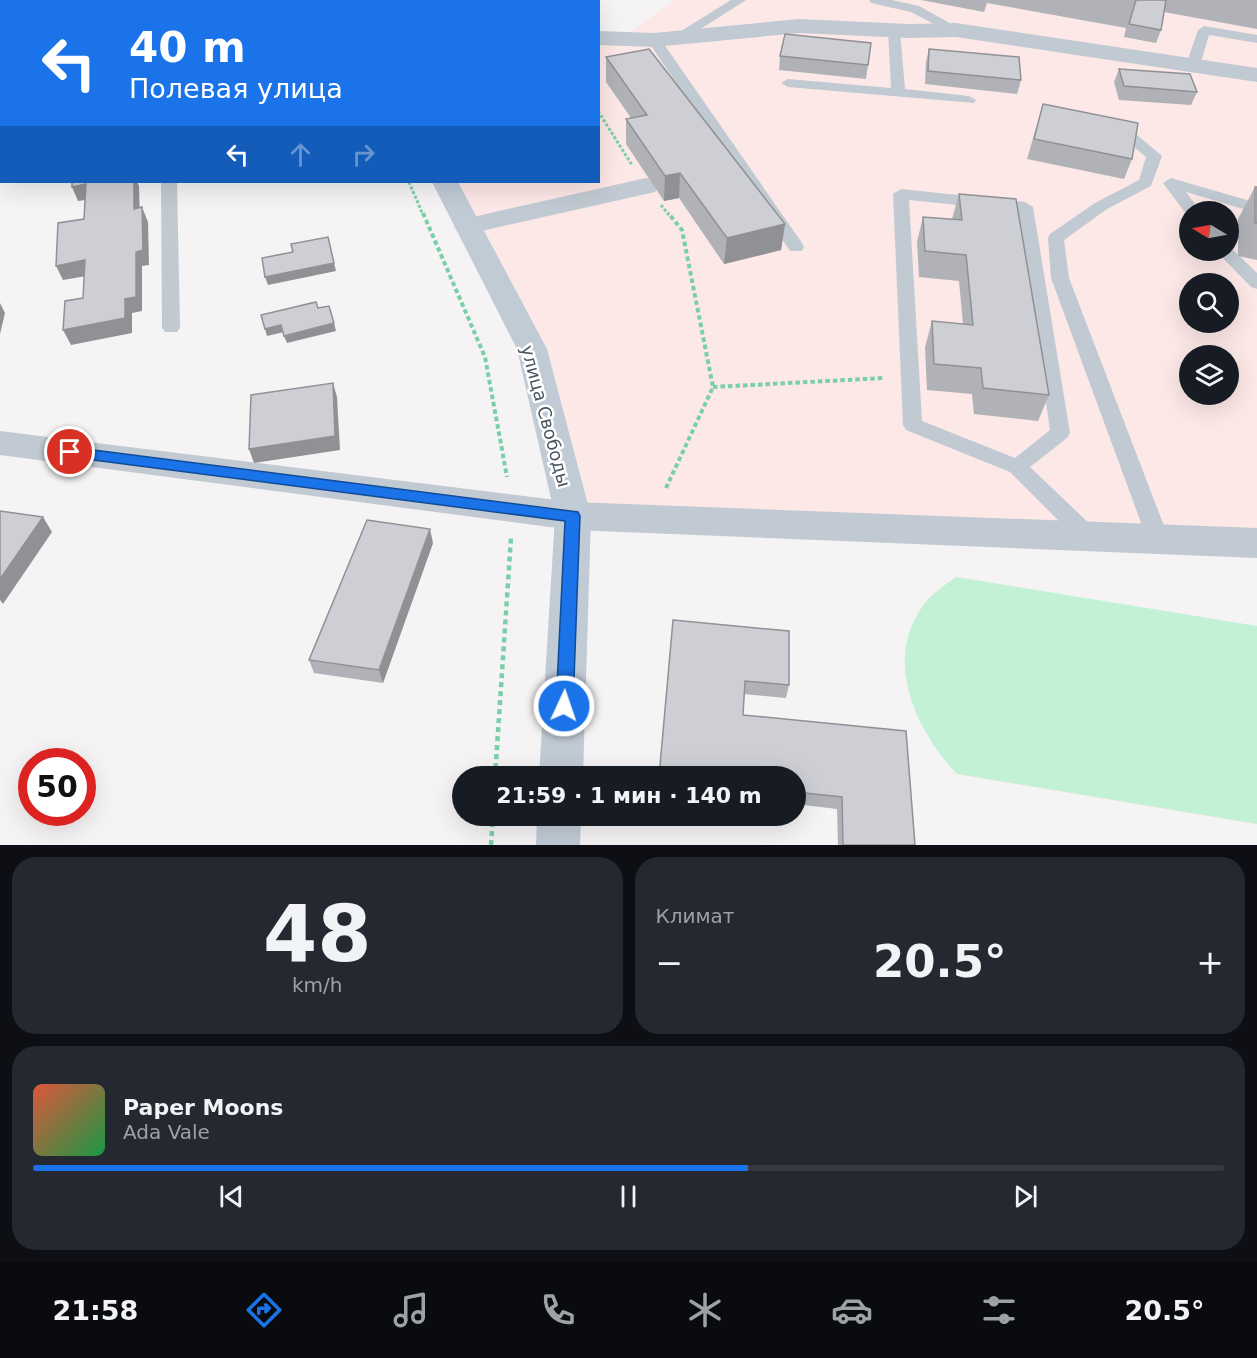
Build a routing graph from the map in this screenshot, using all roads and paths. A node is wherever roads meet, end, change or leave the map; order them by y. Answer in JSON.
{"nodes":[{"id":1,"x":740,"y":0,"type":"edge"},
{"id":2,"x":875,"y":0,"type":"edge"},
{"id":3,"x":901,"y":0,"type":"edge"},
{"id":4,"x":915,"y":9,"type":"junction"},
{"id":5,"x":956,"y":30,"type":"junction"},
{"id":6,"x":894,"y":31,"type":"junction"},
{"id":7,"x":680,"y":36,"type":"junction"},
{"id":8,"x":600,"y":38,"type":"edge"},
{"id":9,"x":1257,"y":39,"type":"edge"},
{"id":10,"x":654,"y":40,"type":"junction"},
{"id":11,"x":1193,"y":65,"type":"junction"},
{"id":12,"x":1257,"y":75,"type":"edge"},
{"id":13,"x":788,"y":83,"type":"dead end"},
{"id":14,"x":898,"y":93,"type":"junction"},
{"id":15,"x":969,"y":100,"type":"dead end"},
{"id":16,"x":600,"y":114,"type":"edge"},
{"id":17,"x":1092,"y":119,"type":"edge"},
{"id":18,"x":169,"y":183,"type":"edge"},
{"id":19,"x":446,"y":183,"type":"edge"},
{"id":20,"x":646,"y":186,"type":"junction"},
{"id":21,"x":1185,"y":201,"type":"edge"},
{"id":22,"x":1233,"y":201,"type":"edge"},
{"id":23,"x":1239,"y":203,"type":"edge"},
{"id":24,"x":1257,"y":208,"type":"edge"},
{"id":25,"x":468,"y":226,"type":"junction"},
{"id":26,"x":796,"y":247,"type":"dead end"},
{"id":27,"x":1234,"y":261,"type":"edge"},
{"id":28,"x":1257,"y":283,"type":"edge"},
{"id":29,"x":171,"y":328,"type":"dead end"},
{"id":30,"x":909,"y":376,"type":"junction"},
{"id":31,"x":713,"y":387,"type":"junction"},
{"id":32,"x":0,"y":443,"type":"edge"},
{"id":33,"x":1017,"y":467,"type":"junction"},
{"id":34,"x":573,"y":516,"type":"junction"},
{"id":35,"x":651,"y":519,"type":"junction"},
{"id":36,"x":1088,"y":536,"type":"junction"},
{"id":37,"x":1158,"y":539,"type":"junction"},
{"id":38,"x":1257,"y":543,"type":"edge"},
{"id":39,"x":562,"y":766,"type":"edge"},
{"id":40,"x":492,"y":826,"type":"edge"},
{"id":41,"x":559,"y":826,"type":"edge"},
{"id":42,"x":491,"y":845,"type":"edge"},
{"id":43,"x":558,"y":845,"type":"edge"}],
"edges":[{"from":1,"to":7,"type":"lane"},
{"from":2,"to":4,"type":"lane"},
{"from":3,"to":4,"type":"lane"},
{"from":4,"to":5,"type":"lane"},
{"from":5,"to":6,"type":"street"},
{"from":5,"to":11,"type":"street"},
{"from":6,"to":7,"type":"street"},
{"from":6,"to":14,"type":"lane"},
{"from":7,"to":10,"type":"street"},
{"from":8,"to":10,"type":"street"},
{"from":9,"to":11,"type":"lane"},
{"from":10,"to":26,"type":"lane"},
{"from":11,"to":12,"type":"street"},
{"from":13,"to":14,"type":"lane"},
{"from":14,"to":15,"type":"lane"},
{"from":16,"to":20,"type":"path"},
{"from":17,"to":37,"type":"lane"},
{"from":18,"to":29,"type":"lane"},
{"from":19,"to":25,"type":"main road","name":"улица Свободы"},
{"from":20,"to":25,"type":"street"},
{"from":20,"to":31,"type":"path"},
{"from":21,"to":22,"type":"lane"},
{"from":23,"to":24,"type":"lane"},
{"from":25,"to":34,"type":"main road","name":"улица Свободы"},
{"from":27,"to":28,"type":"lane"},
{"from":30,"to":31,"type":"path"},
{"from":30,"to":33,"type":"lane"},
{"from":30,"to":33,"type":"lane"},
{"from":31,"to":35,"type":"path"},
{"from":32,"to":34,"type":"street"},
{"from":33,"to":36,"type":"lane"},
{"from":34,"to":35,"type":"street"},
{"from":34,"to":39,"type":"main road","name":"улица Свободы"},
{"from":35,"to":36,"type":"street"},
{"from":36,"to":37,"type":"street"},
{"from":37,"to":38,"type":"street"},
{"from":40,"to":42,"type":"path"},
{"from":41,"to":43,"type":"main road"}]}
